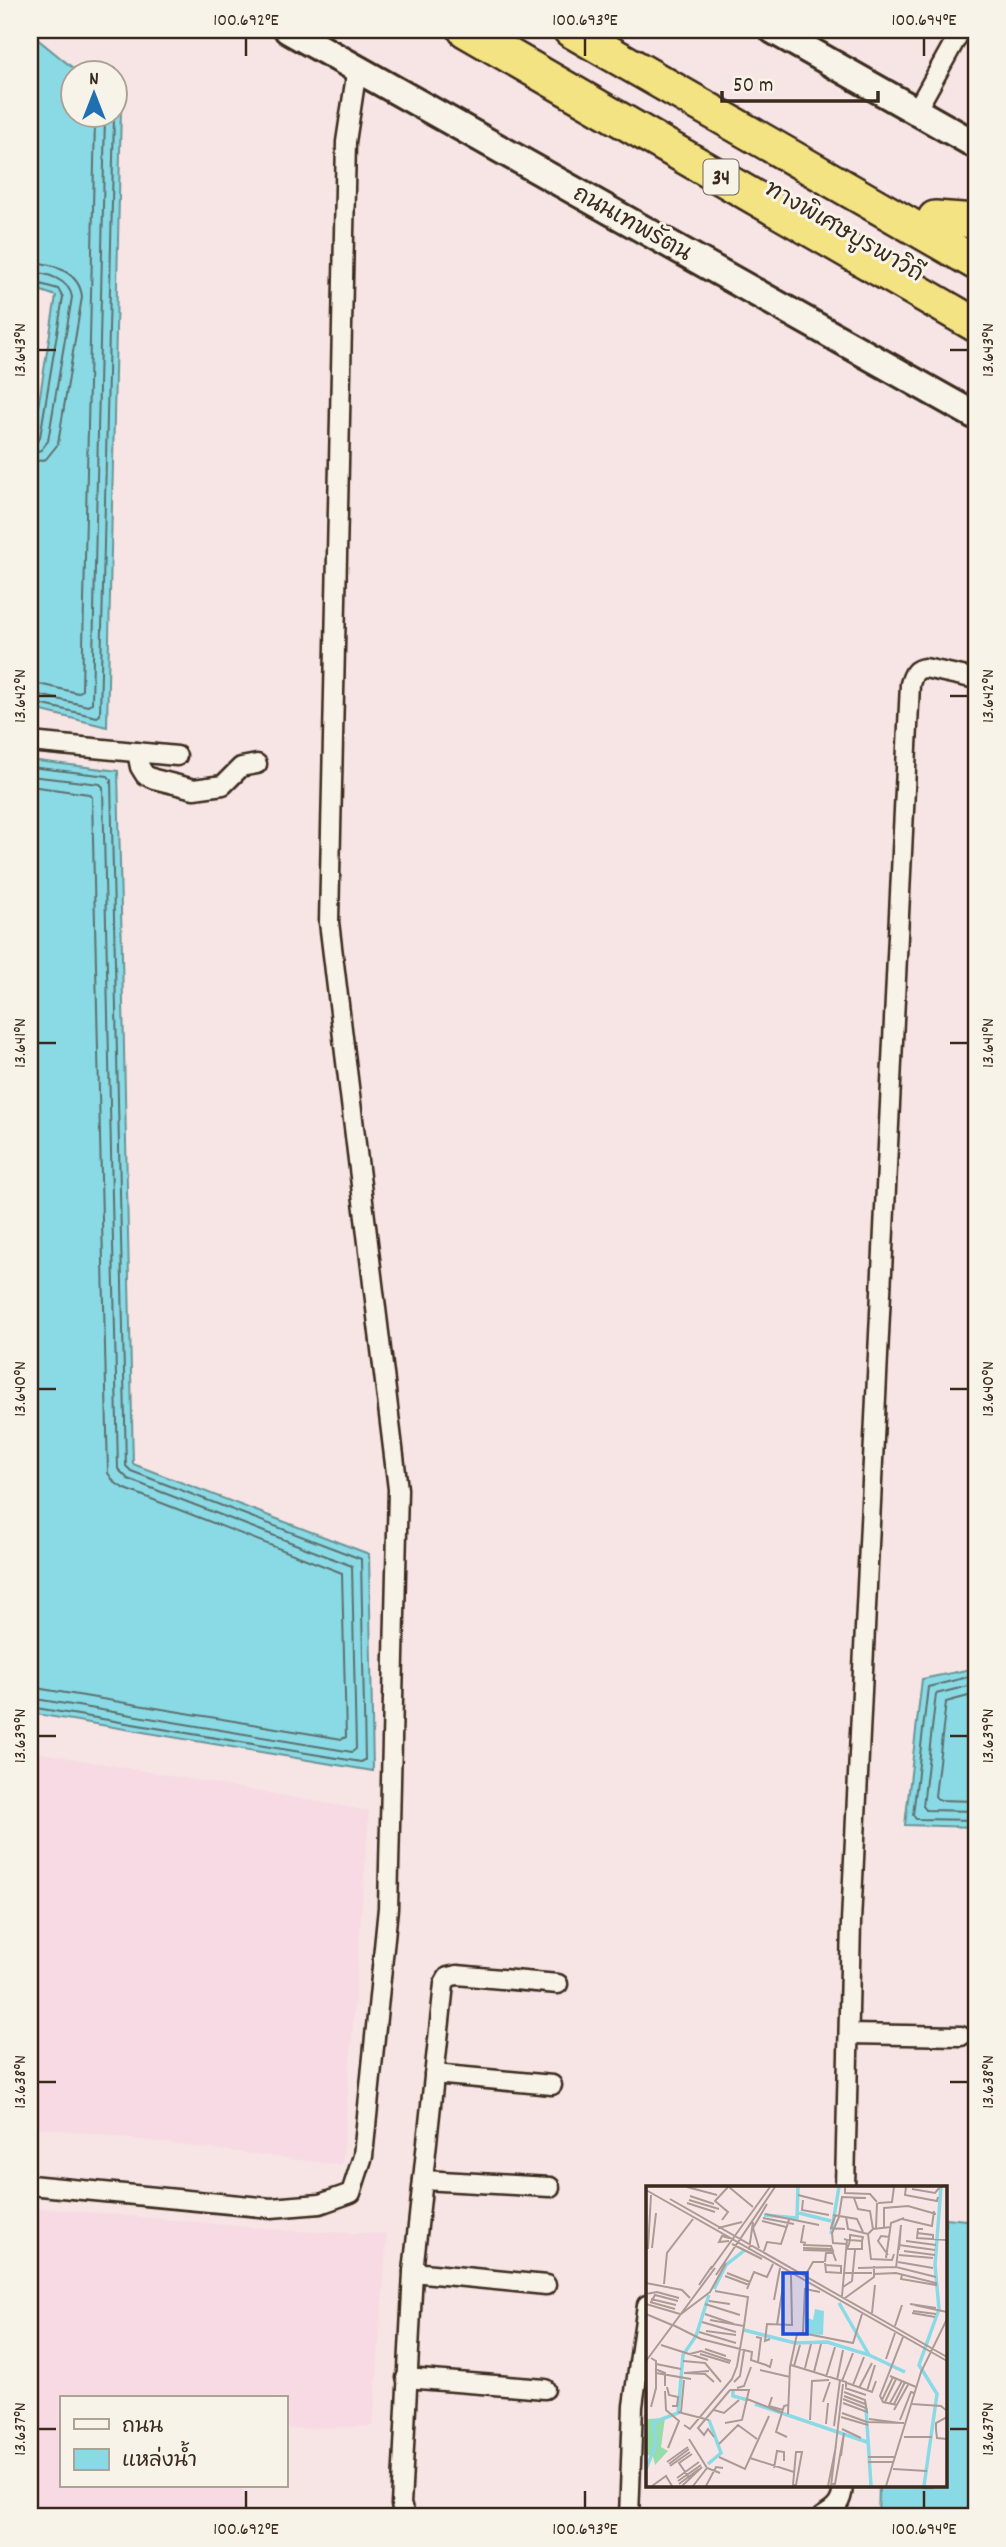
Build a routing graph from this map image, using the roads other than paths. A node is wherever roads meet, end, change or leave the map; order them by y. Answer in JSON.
{"nodes":[{"id":1,"x":288,"y":30,"type":"edge"},
{"id":2,"x":465,"y":30,"type":"edge"},
{"id":3,"x":495,"y":30,"type":"edge"},
{"id":4,"x":570,"y":30,"type":"edge"},
{"id":5,"x":603,"y":30,"type":"edge"},
{"id":6,"x":773,"y":30,"type":"edge"},
{"id":7,"x":961,"y":30,"type":"edge"},
{"id":8,"x":357,"y":69,"type":"junction"},
{"id":9,"x":916,"y":111,"type":"junction"},
{"id":10,"x":976,"y":145,"type":"edge"},
{"id":11,"x":935,"y":218,"type":"junction"},
{"id":12,"x":976,"y":221,"type":"edge"},
{"id":13,"x":976,"y":242,"type":"edge"},
{"id":14,"x":976,"y":262,"type":"edge"},
{"id":15,"x":976,"y":305,"type":"edge"},
{"id":16,"x":976,"y":325,"type":"edge"},
{"id":17,"x":976,"y":416,"type":"edge"},
{"id":18,"x":976,"y":680,"type":"edge"},
{"id":19,"x":30,"y":742,"type":"edge"},
{"id":20,"x":137,"y":752,"type":"junction"},
{"id":21,"x":177,"y":756,"type":"dead end"},
{"id":22,"x":257,"y":764,"type":"dead end"},
{"id":23,"x":558,"y":1984,"type":"dead end"},
{"id":24,"x":849,"y":2034,"type":"junction"},
{"id":25,"x":961,"y":2036,"type":"dead end"},
{"id":26,"x":434,"y":2074,"type":"junction"},
{"id":27,"x":552,"y":2085,"type":"dead end"},
{"id":28,"x":423,"y":2180,"type":"junction"},
{"id":29,"x":30,"y":2185,"type":"edge"},
{"id":30,"x":845,"y":2186,"type":"edge"},
{"id":31,"x":550,"y":2187,"type":"dead end"},
{"id":32,"x":413,"y":2272,"type":"junction"},
{"id":33,"x":546,"y":2285,"type":"dead end"},
{"id":34,"x":646,"y":2312,"type":"edge"},
{"id":35,"x":406,"y":2378,"type":"junction"},
{"id":36,"x":545,"y":2389,"type":"dead end"},
{"id":37,"x":843,"y":2488,"type":"edge"},
{"id":38,"x":406,"y":2517,"type":"edge"},
{"id":39,"x":629,"y":2517,"type":"edge"},
{"id":40,"x":822,"y":2517,"type":"edge"}],
"edges":[{"from":1,"to":8,"type":"main road","name":"ถนนเทพรัตน"},
{"from":2,"to":16,"type":"highway","number":"34"},
{"from":3,"to":15,"type":"highway","name":"ทางพิเศษบูรพาวิถี"},
{"from":4,"to":14,"type":"highway","name":"ทางพิเศษบูรพาวิถี"},
{"from":5,"to":11,"type":"highway"},
{"from":6,"to":9,"type":"main road"},
{"from":7,"to":9,"type":"street"},
{"from":8,"to":17,"type":"main road","name":"ถนนเทพรัตน"},
{"from":8,"to":29,"type":"street"},
{"from":9,"to":10,"type":"main road"},
{"from":11,"to":12,"type":"highway"},
{"from":11,"to":13,"type":"highway"},
{"from":18,"to":24,"type":"street"},
{"from":19,"to":20,"type":"street"},
{"from":20,"to":21,"type":"street"},
{"from":20,"to":22,"type":"street"},
{"from":23,"to":26,"type":"street"},
{"from":24,"to":25,"type":"street"},
{"from":24,"to":30,"type":"street"},
{"from":26,"to":27,"type":"street"},
{"from":26,"to":28,"type":"street"},
{"from":28,"to":31,"type":"street"},
{"from":28,"to":32,"type":"street"},
{"from":32,"to":33,"type":"street"},
{"from":32,"to":35,"type":"street"},
{"from":34,"to":39,"type":"street"},
{"from":35,"to":36,"type":"street"},
{"from":35,"to":38,"type":"street"},
{"from":37,"to":40,"type":"street"}]}
